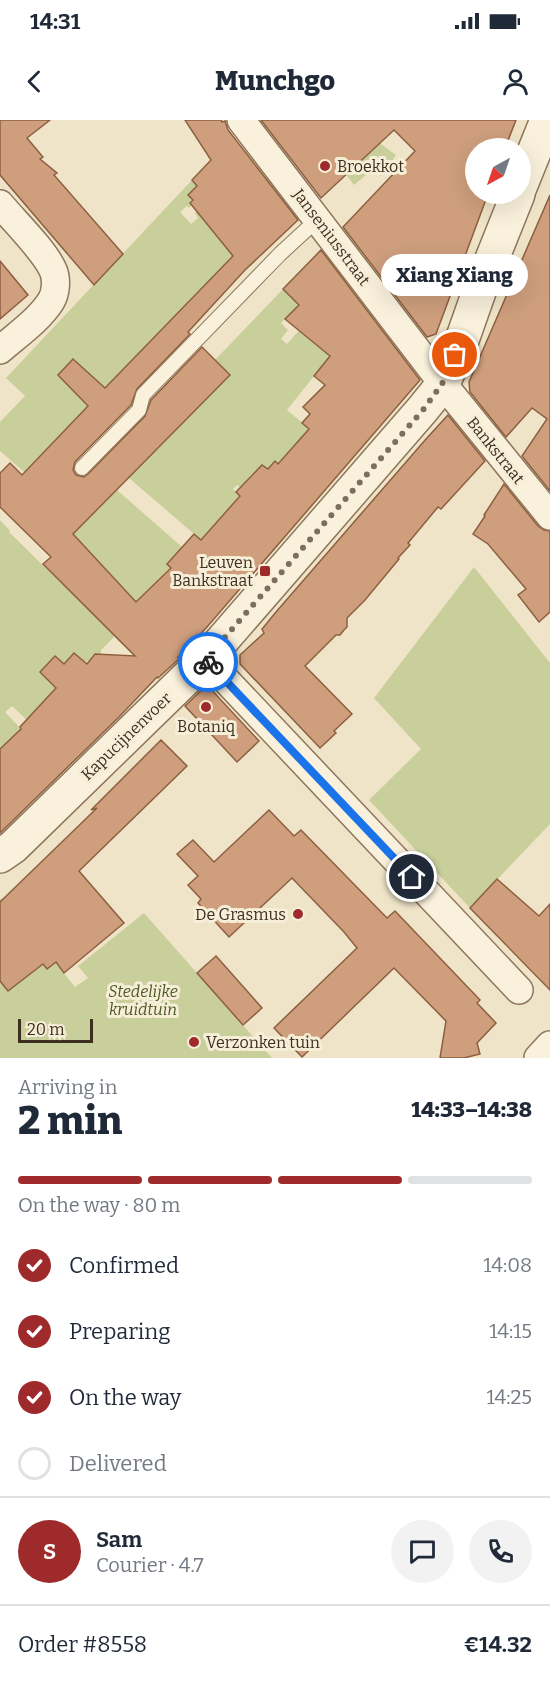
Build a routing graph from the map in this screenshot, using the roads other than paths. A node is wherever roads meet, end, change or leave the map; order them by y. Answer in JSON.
{"nodes":[{"id":1,"x":241,"y":120,"type":"edge"},
{"id":2,"x":547,"y":120,"type":"edge"},
{"id":3,"x":531,"y":160,"type":"edge"},
{"id":4,"x":0,"y":204,"type":"edge"},
{"id":5,"x":514,"y":204,"type":"edge"},
{"id":6,"x":318,"y":219,"type":"junction"},
{"id":7,"x":0,"y":350,"type":"edge"},
{"id":8,"x":442,"y":384,"type":"junction"},
{"id":9,"x":82,"y":468,"type":"dead end"},
{"id":10,"x":550,"y":516,"type":"edge"},
{"id":11,"x":206,"y":659,"type":"junction"},
{"id":12,"x":0,"y":856,"type":"edge"},
{"id":13,"x":519,"y":990,"type":"dead end"},
{"id":14,"x":550,"y":1045,"type":"edge"},
{"id":15,"x":538,"y":1058,"type":"edge"}],
"edges":[{"from":1,"to":6,"type":"street","name":"Janseniusstraat"},
{"from":2,"to":3,"type":"street"},
{"from":4,"to":7,"type":"street"},
{"from":5,"to":8,"type":"street","name":"Kapucijnenvoer"},
{"from":6,"to":8,"type":"street","name":"Janseniusstraat"},
{"from":6,"to":9,"type":"lane"},
{"from":8,"to":10,"type":"street","name":"Bankstraat"},
{"from":8,"to":11,"type":"street","name":"Kapucijnenvoer"},
{"from":11,"to":12,"type":"street","name":"Kapucijnenvoer"},
{"from":11,"to":13,"type":"street"},
{"from":14,"to":15,"type":"street"}]}
